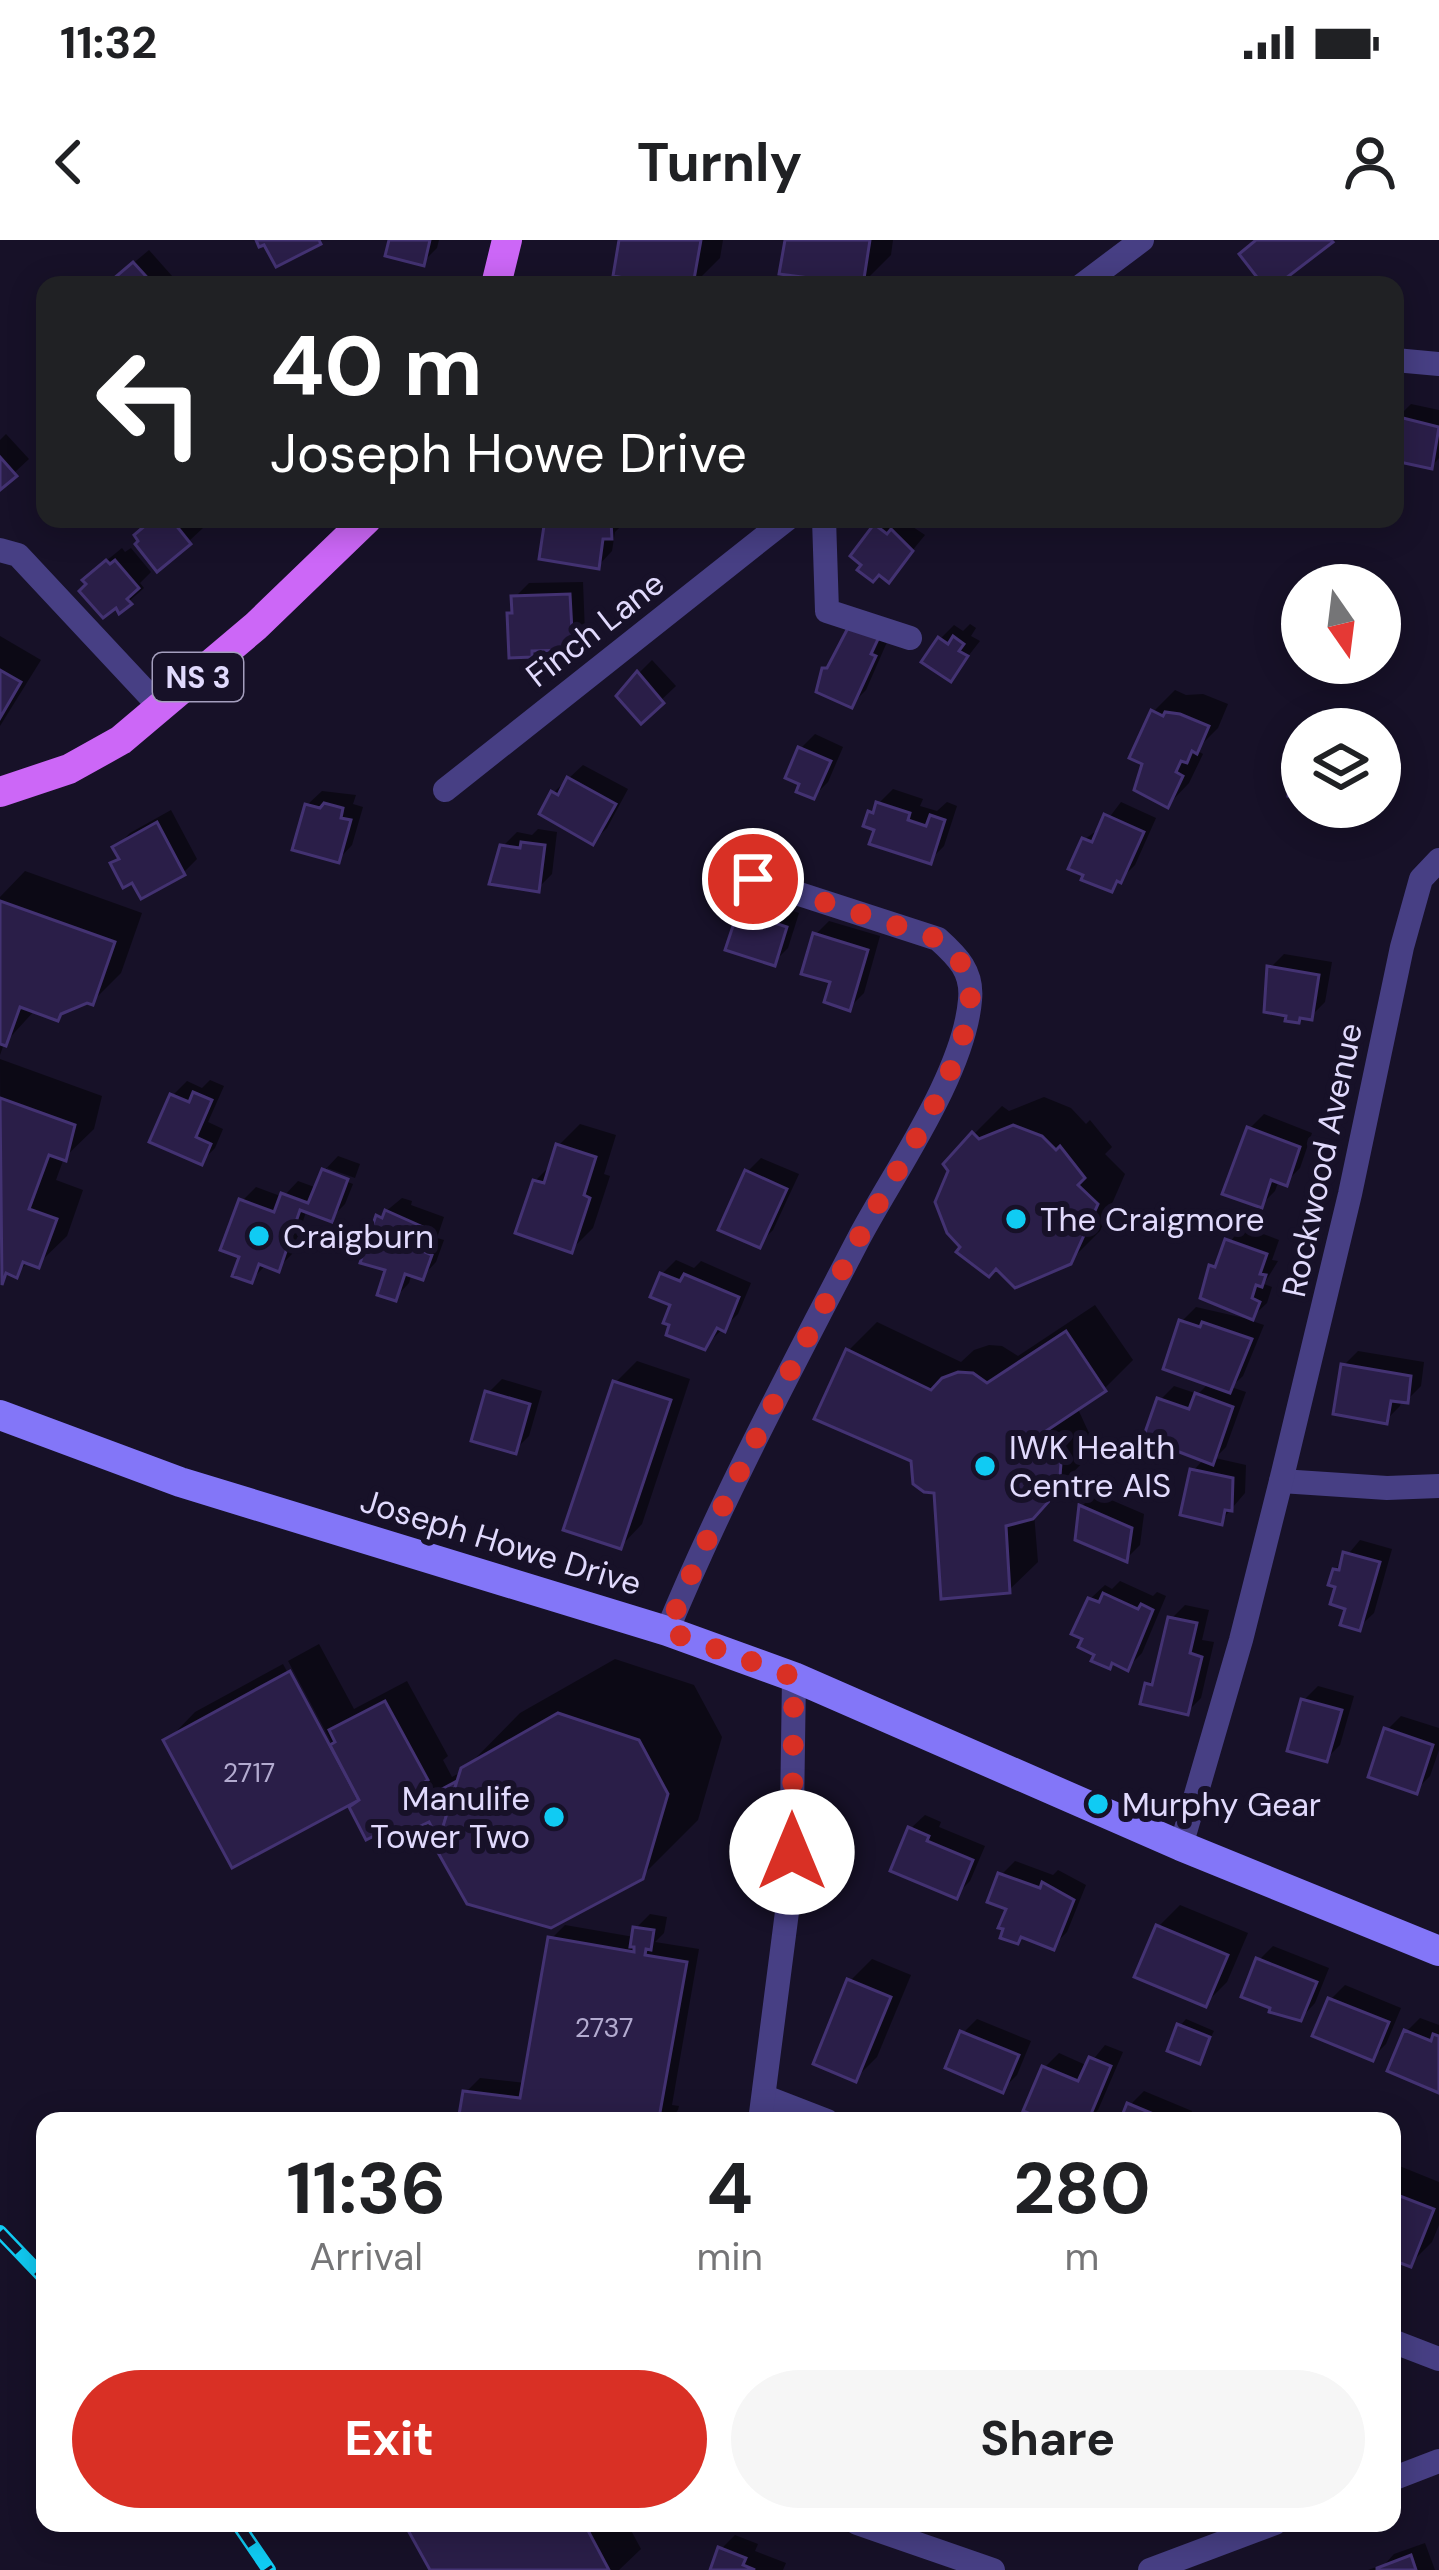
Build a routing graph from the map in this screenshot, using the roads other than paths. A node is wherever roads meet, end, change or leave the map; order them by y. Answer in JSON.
{"nodes":[{"id":1,"x":507,"y":240,"type":"edge"},
{"id":2,"x":1142,"y":240,"type":"edge"},
{"id":3,"x":498,"y":276,"type":"edge"},
{"id":4,"x":1105,"y":276,"type":"edge"},
{"id":5,"x":1404,"y":361,"type":"edge"},
{"id":6,"x":1439,"y":364,"type":"edge"},
{"id":7,"x":359,"y":528,"type":"edge"},
{"id":8,"x":776,"y":528,"type":"edge"},
{"id":9,"x":824,"y":528,"type":"edge"},
{"id":10,"x":0,"y":550,"type":"edge"},
{"id":11,"x":910,"y":638,"type":"dead end"},
{"id":12,"x":161,"y":708,"type":"junction"},
{"id":13,"x":445,"y":790,"type":"dead end"},
{"id":14,"x":0,"y":792,"type":"edge"},
{"id":15,"x":1439,"y":860,"type":"edge"},
{"id":16,"x":753,"y":879,"type":"dead end"},
{"id":17,"x":0,"y":1414,"type":"edge"},
{"id":18,"x":1281,"y":1481,"type":"junction"},
{"id":19,"x":1439,"y":1486,"type":"edge"},
{"id":20,"x":667,"y":1631,"type":"junction"},
{"id":21,"x":794,"y":1677,"type":"junction"},
{"id":22,"x":1181,"y":1846,"type":"junction"},
{"id":23,"x":1439,"y":1951,"type":"edge"},
{"id":24,"x":763,"y":2109,"type":"edge"},
{"id":25,"x":1401,"y":2345,"type":"edge"},
{"id":26,"x":1439,"y":2360,"type":"edge"},
{"id":27,"x":1439,"y":2461,"type":"edge"},
{"id":28,"x":1401,"y":2476,"type":"edge"},
{"id":29,"x":883,"y":2532,"type":"edge"},
{"id":30,"x":1251,"y":2532,"type":"edge"},
{"id":31,"x":993,"y":2570,"type":"edge"},
{"id":32,"x":1150,"y":2570,"type":"edge"}],
"edges":[{"from":1,"to":3,"type":"main road"},
{"from":2,"to":4,"type":"street"},
{"from":5,"to":6,"type":"street"},
{"from":7,"to":12,"type":"main road","number":"NS 3"},
{"from":8,"to":13,"type":"street","name":"Finch Lane"},
{"from":9,"to":11,"type":"street"},
{"from":10,"to":12,"type":"street"},
{"from":12,"to":14,"type":"main road","number":"NS 3"},
{"from":15,"to":18,"type":"street","name":"Rockwood Avenue"},
{"from":16,"to":20,"type":"street"},
{"from":17,"to":20,"type":"main road","name":"Joseph Howe Drive"},
{"from":18,"to":19,"type":"street"},
{"from":18,"to":22,"type":"street","name":"Rockwood Avenue"},
{"from":20,"to":21,"type":"main road","name":"Joseph Howe Drive"},
{"from":21,"to":22,"type":"main road","name":"Joseph Howe Drive"},
{"from":21,"to":24,"type":"street"},
{"from":22,"to":23,"type":"main road","name":"Joseph Howe Drive"},
{"from":25,"to":26,"type":"street"},
{"from":27,"to":28,"type":"street"},
{"from":29,"to":31,"type":"street"},
{"from":30,"to":32,"type":"street"}]}
